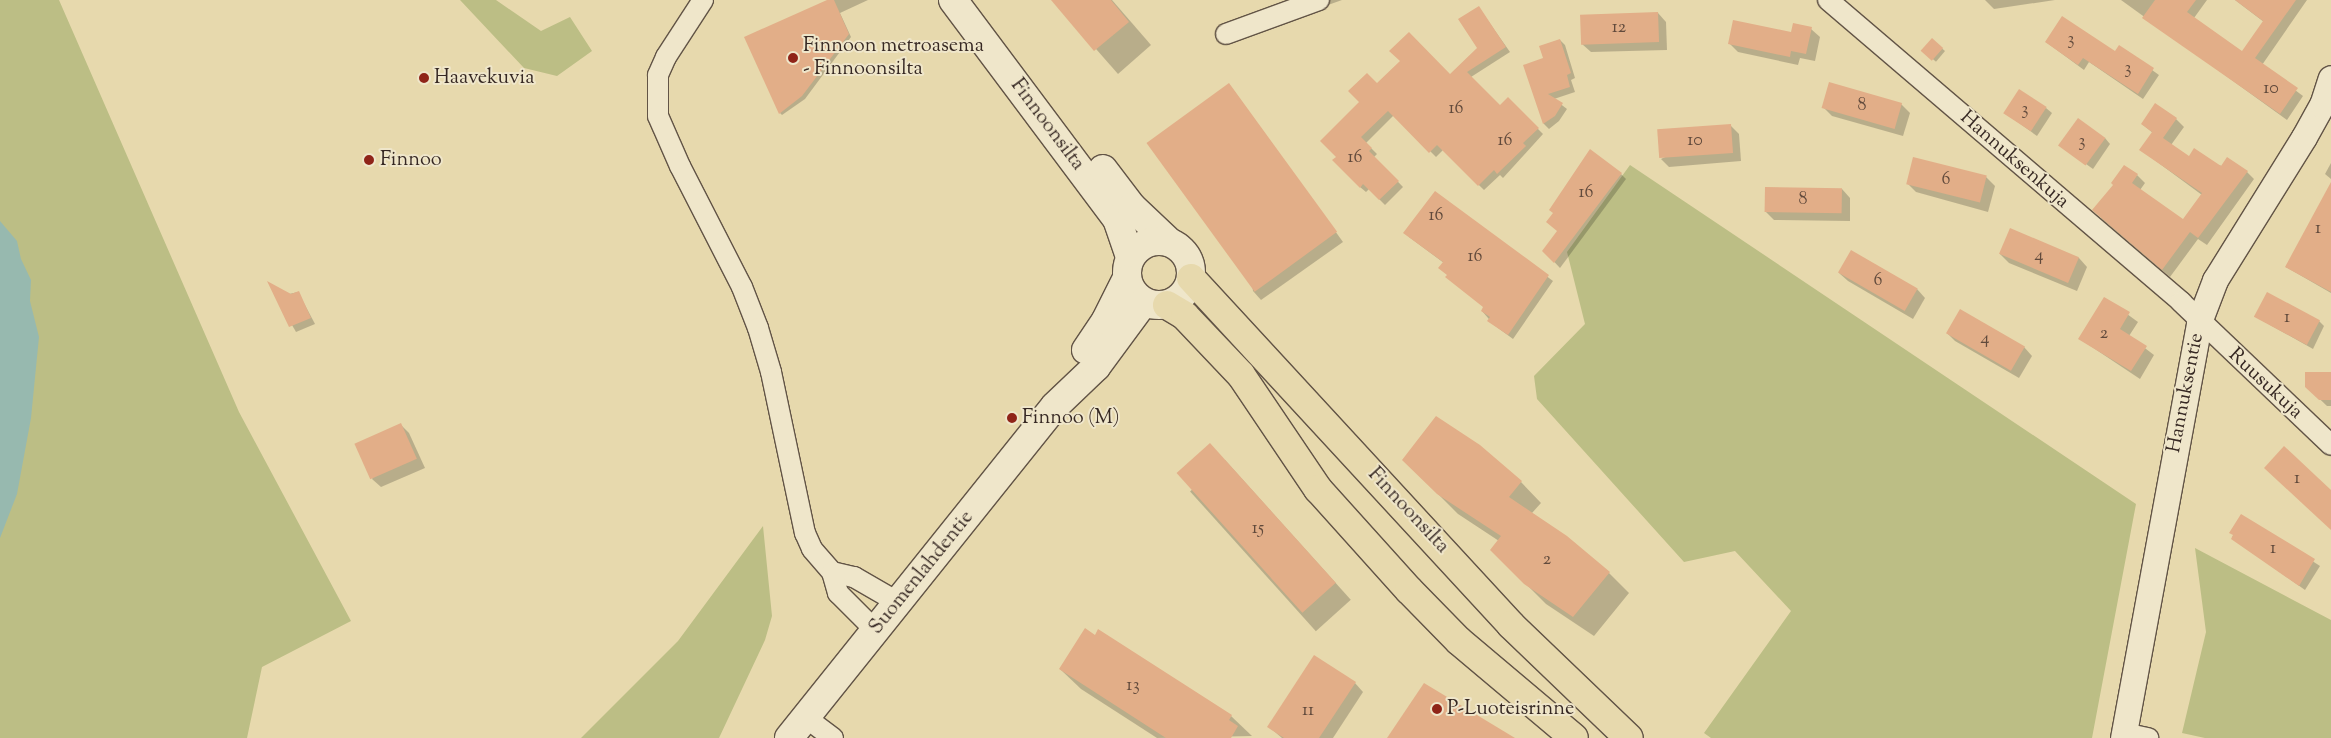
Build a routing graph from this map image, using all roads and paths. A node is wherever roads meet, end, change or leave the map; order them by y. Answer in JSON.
{"nodes":[{"id":1,"x":703,"y":0,"type":"edge"},
{"id":2,"x":953,"y":0,"type":"edge"},
{"id":3,"x":977,"y":0,"type":"edge"},
{"id":4,"x":1320,"y":0,"type":"edge"},
{"id":5,"x":1828,"y":0,"type":"edge"},
{"id":6,"x":1226,"y":34,"type":"dead end"},
{"id":7,"x":2331,"y":78,"type":"edge"},
{"id":8,"x":1169,"y":242,"type":"junction"},
{"id":9,"x":1128,"y":268,"type":"junction"},
{"id":10,"x":1191,"y":278,"type":"junction"},
{"id":11,"x":1156,"y":304,"type":"junction"},
{"id":12,"x":2200,"y":322,"type":"junction"},
{"id":13,"x":1055,"y":406,"type":"junction"},
{"id":14,"x":2331,"y":445,"type":"edge"},
{"id":15,"x":832,"y":572,"type":"junction"},
{"id":16,"x":899,"y":602,"type":"junction"},
{"id":17,"x":876,"y":630,"type":"junction"},
{"id":18,"x":806,"y":717,"type":"junction"},
{"id":19,"x":2123,"y":736,"type":"edge"},
{"id":20,"x":789,"y":738,"type":"edge"},
{"id":21,"x":833,"y":738,"type":"edge"},
{"id":22,"x":1574,"y":738,"type":"edge"},
{"id":23,"x":1630,"y":738,"type":"edge"},
{"id":24,"x":2148,"y":738,"type":"edge"}],
"edges":[{"from":1,"to":15,"type":"street"},
{"from":2,"to":9,"type":"main road","name":"Finnoonsilta"},
{"from":3,"to":8,"type":"main road","name":"Finnoonsilta"},
{"from":4,"to":6,"type":"street"},
{"from":5,"to":12,"type":"street","name":"Hannuksenkuja"},
{"from":7,"to":12,"type":"street","name":"Hannuksentie"},
{"from":8,"to":9,"type":"main road"},
{"from":8,"to":10,"type":"main road"},
{"from":9,"to":11,"type":"main road"},
{"from":9,"to":13,"type":"main road","name":"Suomenlahdentie"},
{"from":10,"to":11,"type":"main road"},
{"from":10,"to":23,"type":"main road","name":"Finnoonsilta"},
{"from":11,"to":13,"type":"main road","name":"Suomenlahdentie"},
{"from":11,"to":22,"type":"main road"},
{"from":12,"to":14,"type":"street","name":"Ruusukuja"},
{"from":12,"to":19,"type":"street","name":"Hannuksentie"},
{"from":13,"to":16,"type":"main road","name":"Suomenlahdentie"},
{"from":15,"to":16,"type":"street"},
{"from":15,"to":17,"type":"street"},
{"from":16,"to":17,"type":"main road","name":"Suomenlahdentie"},
{"from":17,"to":18,"type":"main road","name":"Suomenlahdentie"},
{"from":18,"to":20,"type":"main road","name":"Suomenlahdentie"},
{"from":18,"to":21,"type":"street"},
{"from":19,"to":24,"type":"street"}]}
